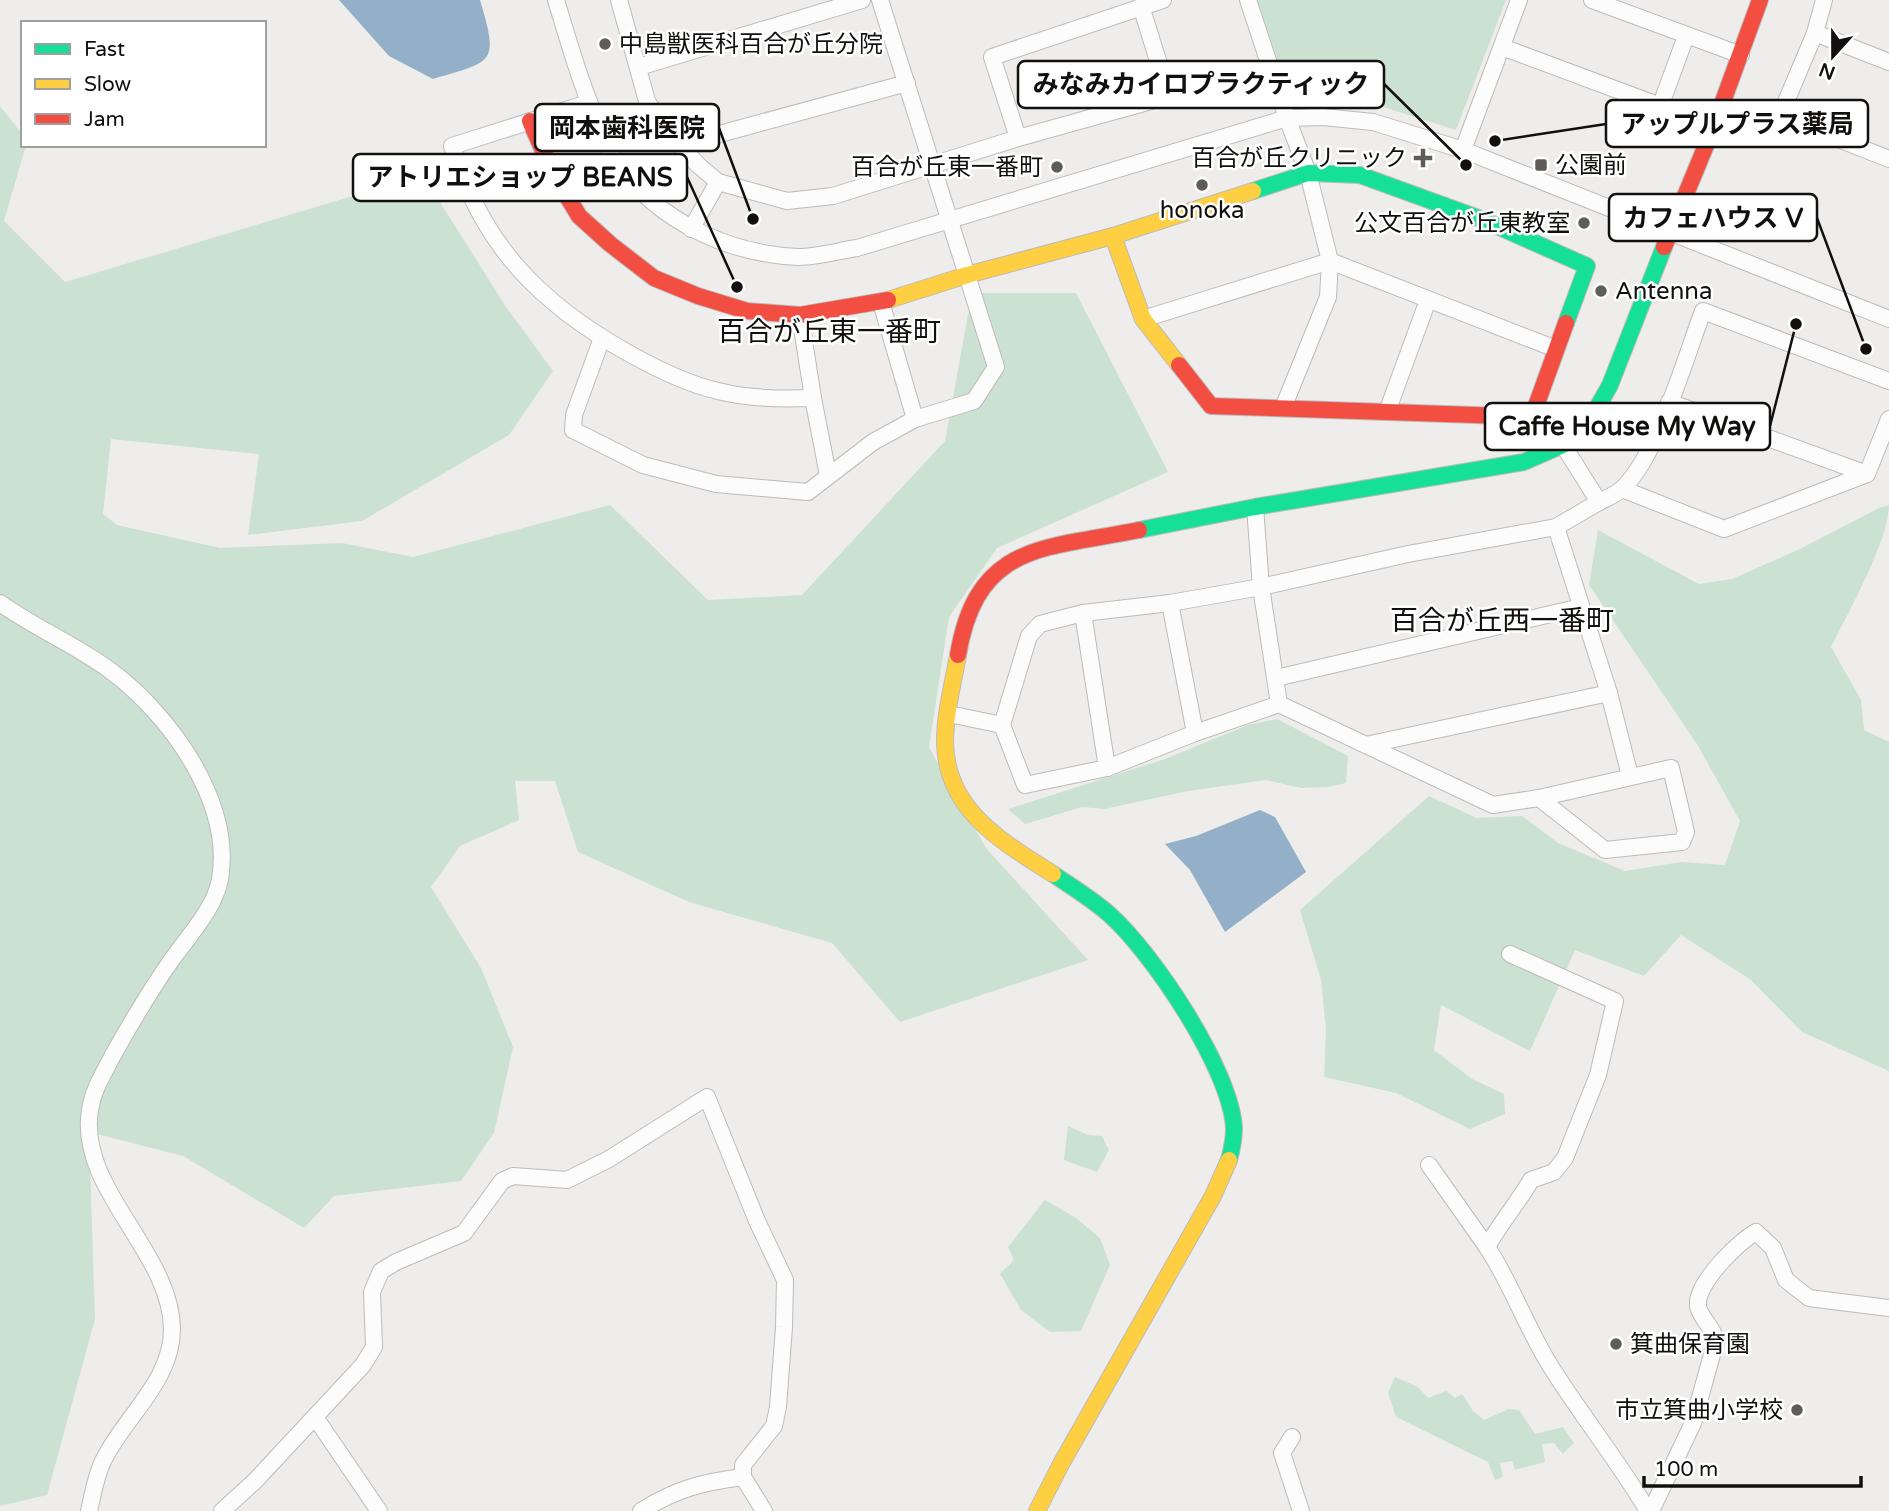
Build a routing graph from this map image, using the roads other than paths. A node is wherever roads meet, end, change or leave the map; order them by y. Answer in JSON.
{"nodes":[{"id":1,"x":556,"y":0,"type":"edge"},
{"id":2,"x":619,"y":0,"type":"edge"},
{"id":3,"x":862,"y":0,"type":"edge"},
{"id":4,"x":880,"y":0,"type":"edge"},
{"id":5,"x":1163,"y":0,"type":"edge"},
{"id":6,"x":1248,"y":0,"type":"edge"},
{"id":7,"x":1518,"y":0,"type":"edge"},
{"id":8,"x":1591,"y":0,"type":"edge"},
{"id":9,"x":1760,"y":0,"type":"edge"},
{"id":10,"x":1824,"y":0,"type":"edge"},
{"id":11,"x":1140,"y":6,"type":"junction"},
{"id":12,"x":1815,"y":33,"type":"junction"},
{"id":13,"x":1686,"y":36,"type":"junction"},
{"id":14,"x":1502,"y":47,"type":"junction"},
{"id":15,"x":1741,"y":55,"type":"junction"},
{"id":16,"x":1889,"y":62,"type":"edge"},
{"id":17,"x":639,"y":67,"type":"junction"},
{"id":18,"x":907,"y":83,"type":"junction"},
{"id":19,"x":588,"y":103,"type":"junction"},
{"id":20,"x":1660,"y":107,"type":"junction"},
{"id":21,"x":1287,"y":118,"type":"junction"},
{"id":22,"x":530,"y":121,"type":"junction"},
{"id":23,"x":1714,"y":126,"type":"junction"},
{"id":24,"x":1018,"y":138,"type":"junction"},
{"id":25,"x":679,"y":145,"type":"junction"},
{"id":26,"x":1463,"y":150,"type":"junction"},
{"id":27,"x":1889,"y":159,"type":"edge"},
{"id":28,"x":932,"y":164,"type":"junction"},
{"id":29,"x":1308,"y":173,"type":"junction"},
{"id":30,"x":718,"y":182,"type":"junction"},
{"id":31,"x":950,"y":218,"type":"junction"},
{"id":32,"x":691,"y":229,"type":"junction"},
{"id":33,"x":1670,"y":232,"type":"junction"},
{"id":34,"x":1113,"y":236,"type":"junction"},
{"id":35,"x":1329,"y":261,"type":"junction"},
{"id":36,"x":967,"y":275,"type":"junction"},
{"id":37,"x":1428,"y":300,"type":"junction"},
{"id":38,"x":881,"y":302,"type":"junction"},
{"id":39,"x":800,"y":315,"type":"junction"},
{"id":40,"x":1143,"y":319,"type":"junction"},
{"id":41,"x":1889,"y":319,"type":"edge"},
{"id":42,"x":602,"y":338,"type":"junction"},
{"id":43,"x":1556,"y":349,"type":"junction"},
{"id":44,"x":1889,"y":381,"type":"edge"},
{"id":45,"x":813,"y":398,"type":"junction"},
{"id":46,"x":1670,"y":402,"type":"junction"},
{"id":47,"x":1283,"y":408,"type":"junction"},
{"id":48,"x":1387,"y":412,"type":"junction"},
{"id":49,"x":915,"y":419,"type":"junction"},
{"id":50,"x":1889,"y":419,"type":"edge"},
{"id":51,"x":1563,"y":444,"type":"junction"},
{"id":52,"x":1867,"y":474,"type":"junction"},
{"id":53,"x":828,"y":475,"type":"junction"},
{"id":54,"x":1622,"y":489,"type":"junction"},
{"id":55,"x":1599,"y":502,"type":"junction"},
{"id":56,"x":1255,"y":507,"type":"junction"},
{"id":57,"x":1556,"y":527,"type":"junction"},
{"id":58,"x":1261,"y":587,"type":"junction"},
{"id":59,"x":0,"y":603,"type":"edge"},
{"id":60,"x":1170,"y":603,"type":"junction"},
{"id":61,"x":1581,"y":607,"type":"junction"},
{"id":62,"x":1083,"y":613,"type":"junction"},
{"id":63,"x":1276,"y":678,"type":"junction"},
{"id":64,"x":1609,"y":693,"type":"junction"},
{"id":65,"x":1279,"y":704,"type":"junction"},
{"id":66,"x":948,"y":714,"type":"junction"},
{"id":67,"x":1002,"y":725,"type":"junction"},
{"id":68,"x":1195,"y":733,"type":"junction"},
{"id":69,"x":1366,"y":744,"type":"junction"},
{"id":70,"x":1107,"y":768,"type":"junction"},
{"id":71,"x":1630,"y":776,"type":"junction"},
{"id":72,"x":1539,"y":798,"type":"junction"},
{"id":73,"x":1510,"y":954,"type":"dead end"},
{"id":74,"x":1429,"y":1166,"type":"dead end"},
{"id":75,"x":1488,"y":1247,"type":"junction"},
{"id":76,"x":1889,"y":1308,"type":"edge"},
{"id":77,"x":315,"y":1417,"type":"junction"},
{"id":78,"x":1292,"y":1437,"type":"dead end"},
{"id":79,"x":743,"y":1477,"type":"junction"},
{"id":80,"x":89,"y":1511,"type":"edge"},
{"id":81,"x":222,"y":1511,"type":"edge"},
{"id":82,"x":379,"y":1511,"type":"edge"},
{"id":83,"x":641,"y":1511,"type":"edge"},
{"id":84,"x":764,"y":1511,"type":"edge"},
{"id":85,"x":1037,"y":1511,"type":"edge"},
{"id":86,"x":1301,"y":1511,"type":"edge"},
{"id":87,"x":1649,"y":1511,"type":"edge"}],
"edges":[{"from":1,"to":19,"type":"street"},
{"from":2,"to":17,"type":"street"},
{"from":3,"to":17,"type":"street"},
{"from":4,"to":18,"type":"street"},
{"from":5,"to":11,"type":"street"},
{"from":6,"to":21,"type":"street"},
{"from":7,"to":14,"type":"street"},
{"from":8,"to":13,"type":"street"},
{"from":9,"to":15,"type":"street"},
{"from":10,"to":12,"type":"street"},
{"from":11,"to":24,"type":"street"},
{"from":11,"to":24,"type":"street"},
{"from":12,"to":16,"type":"street"},
{"from":12,"to":27,"type":"street"},
{"from":13,"to":15,"type":"street"},
{"from":13,"to":20,"type":"street"},
{"from":14,"to":20,"type":"street"},
{"from":14,"to":26,"type":"street"},
{"from":15,"to":23,"type":"street"},
{"from":17,"to":25,"type":"street"},
{"from":18,"to":25,"type":"street"},
{"from":18,"to":28,"type":"street"},
{"from":19,"to":22,"type":"street"},
{"from":19,"to":32,"type":"street"},
{"from":20,"to":23,"type":"street"},
{"from":21,"to":26,"type":"street"},
{"from":21,"to":29,"type":"street"},
{"from":21,"to":31,"type":"street"},
{"from":22,"to":39,"type":"street"},
{"from":22,"to":42,"type":"street"},
{"from":23,"to":33,"type":"street"},
{"from":24,"to":28,"type":"street"},
{"from":25,"to":30,"type":"street"},
{"from":26,"to":33,"type":"street"},
{"from":28,"to":30,"type":"street"},
{"from":28,"to":31,"type":"street"},
{"from":29,"to":34,"type":"street"},
{"from":29,"to":35,"type":"street"},
{"from":29,"to":43,"type":"street"},
{"from":30,"to":32,"type":"street"},
{"from":31,"to":32,"type":"street"},
{"from":31,"to":36,"type":"street"},
{"from":33,"to":41,"type":"street"},
{"from":33,"to":51,"type":"street"},
{"from":34,"to":36,"type":"street"},
{"from":34,"to":40,"type":"street"},
{"from":35,"to":37,"type":"street"},
{"from":35,"to":40,"type":"street"},
{"from":35,"to":47,"type":"street"},
{"from":36,"to":38,"type":"street"},
{"from":36,"to":49,"type":"street"},
{"from":37,"to":43,"type":"street"},
{"from":37,"to":48,"type":"street"},
{"from":38,"to":39,"type":"street"},
{"from":38,"to":49,"type":"street"},
{"from":39,"to":45,"type":"street"},
{"from":40,"to":47,"type":"street"},
{"from":42,"to":45,"type":"street"},
{"from":42,"to":53,"type":"street"},
{"from":43,"to":48,"type":"street"},
{"from":44,"to":46,"type":"street"},
{"from":45,"to":53,"type":"street"},
{"from":46,"to":52,"type":"street"},
{"from":46,"to":54,"type":"street"},
{"from":47,"to":48,"type":"street"},
{"from":49,"to":53,"type":"street"},
{"from":50,"to":52,"type":"street"},
{"from":51,"to":55,"type":"street"},
{"from":51,"to":56,"type":"street"},
{"from":52,"to":54,"type":"street"},
{"from":54,"to":55,"type":"street"},
{"from":55,"to":57,"type":"street"},
{"from":56,"to":58,"type":"street"},
{"from":56,"to":66,"type":"street"},
{"from":57,"to":58,"type":"street"},
{"from":57,"to":61,"type":"street"},
{"from":58,"to":60,"type":"street"},
{"from":58,"to":63,"type":"street"},
{"from":59,"to":80,"type":"street"},
{"from":60,"to":62,"type":"street"},
{"from":60,"to":68,"type":"street"},
{"from":61,"to":63,"type":"street"},
{"from":61,"to":64,"type":"street"},
{"from":62,"to":67,"type":"street"},
{"from":62,"to":70,"type":"street"},
{"from":63,"to":65,"type":"street"},
{"from":64,"to":69,"type":"street"},
{"from":64,"to":71,"type":"street"},
{"from":65,"to":68,"type":"street"},
{"from":65,"to":69,"type":"street"},
{"from":66,"to":67,"type":"street"},
{"from":66,"to":85,"type":"street"},
{"from":67,"to":70,"type":"street"},
{"from":68,"to":70,"type":"street"},
{"from":69,"to":72,"type":"street"},
{"from":71,"to":72,"type":"street"},
{"from":71,"to":72,"type":"street"},
{"from":73,"to":75,"type":"street"},
{"from":74,"to":75,"type":"street"},
{"from":75,"to":87,"type":"street"},
{"from":76,"to":87,"type":"street"},
{"from":77,"to":79,"type":"street"},
{"from":77,"to":81,"type":"street"},
{"from":77,"to":82,"type":"street"},
{"from":78,"to":86,"type":"street"},
{"from":79,"to":83,"type":"street"},
{"from":79,"to":84,"type":"street"}]}
